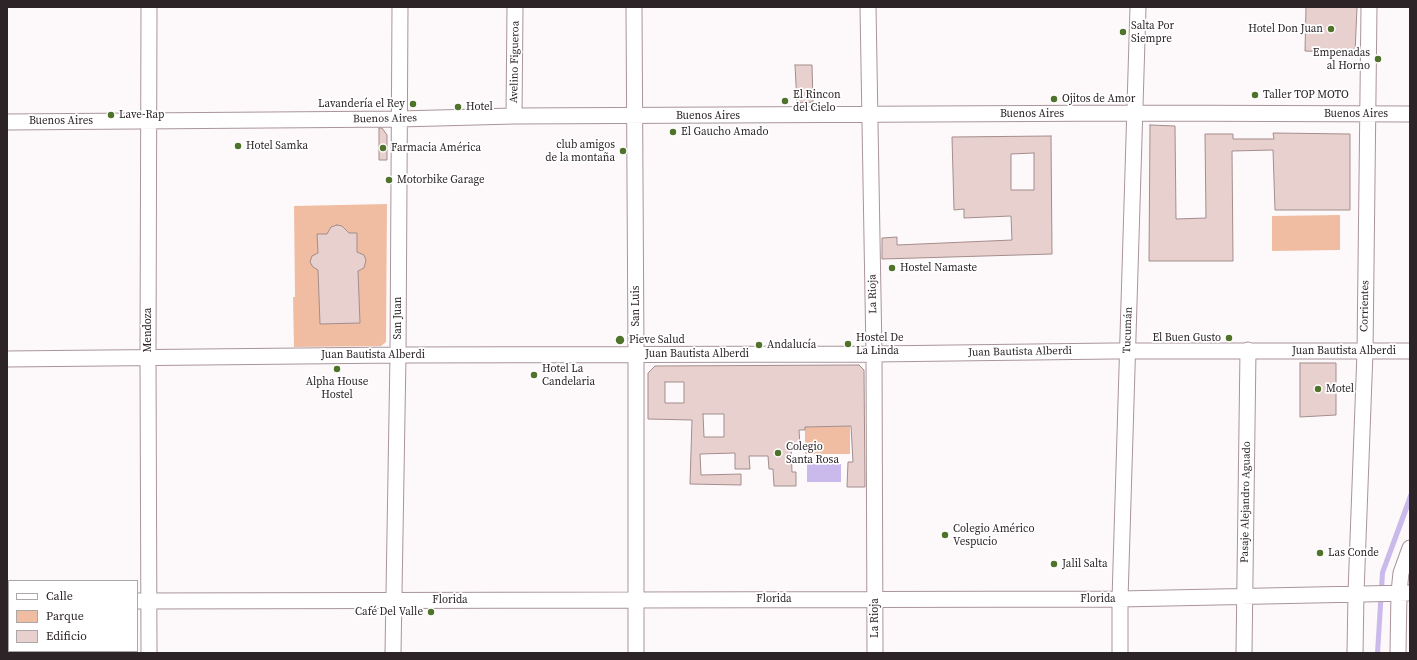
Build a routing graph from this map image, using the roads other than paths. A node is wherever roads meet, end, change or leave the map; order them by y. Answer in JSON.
{"nodes":[{"id":1,"x":149,"y":7,"type":"edge"},
{"id":2,"x":400,"y":7,"type":"edge"},
{"id":3,"x":515,"y":7,"type":"edge"},
{"id":4,"x":634,"y":7,"type":"edge"},
{"id":5,"x":868,"y":7,"type":"edge"},
{"id":6,"x":1138,"y":7,"type":"edge"},
{"id":7,"x":1370,"y":7,"type":"edge"},
{"id":8,"x":1135,"y":113,"type":"junction"},
{"id":9,"x":1368,"y":114,"type":"junction"},
{"id":10,"x":1410,"y":114,"type":"edge"},
{"id":11,"x":870,"y":115,"type":"junction"},
{"id":12,"x":514,"y":116,"type":"junction"},
{"id":13,"x":635,"y":116,"type":"junction"},
{"id":14,"x":399,"y":119,"type":"junction"},
{"id":15,"x":149,"y":121,"type":"junction"},
{"id":16,"x":7,"y":122,"type":"edge"},
{"id":17,"x":1248,"y":350,"type":"junction"},
{"id":18,"x":1127,"y":351,"type":"junction"},
{"id":19,"x":1410,"y":351,"type":"edge"},
{"id":20,"x":1365,"y":352,"type":"junction"},
{"id":21,"x":636,"y":354,"type":"junction"},
{"id":22,"x":874,"y":354,"type":"junction"},
{"id":23,"x":398,"y":355,"type":"junction"},
{"id":24,"x":148,"y":358,"type":"junction"},
{"id":25,"x":7,"y":359,"type":"edge"},
{"id":26,"x":1410,"y":548,"type":"edge"},
{"id":27,"x":1361,"y":593,"type":"junction"},
{"id":28,"x":1400,"y":593,"type":"edge"},
{"id":29,"x":1245,"y":596,"type":"junction"},
{"id":30,"x":636,"y":599,"type":"junction"},
{"id":31,"x":875,"y":599,"type":"junction"},
{"id":32,"x":1120,"y":599,"type":"junction"},
{"id":33,"x":393,"y":600,"type":"junction"},
{"id":34,"x":143,"y":601,"type":"edge"},
{"id":35,"x":149,"y":653,"type":"edge"},
{"id":36,"x":393,"y":653,"type":"edge"},
{"id":37,"x":636,"y":653,"type":"edge"},
{"id":38,"x":875,"y":653,"type":"edge"},
{"id":39,"x":1120,"y":653,"type":"edge"},
{"id":40,"x":1244,"y":653,"type":"edge"},
{"id":41,"x":1355,"y":653,"type":"edge"},
{"id":42,"x":1398,"y":653,"type":"edge"}],
"edges":[{"from":1,"to":15,"type":"street","name":"Mendoza"},
{"from":2,"to":14,"type":"street","name":"San Juan"},
{"from":3,"to":12,"type":"street","name":"Avelino Figueroa"},
{"from":4,"to":13,"type":"street","name":"San Luis"},
{"from":5,"to":11,"type":"street","name":"La Rioja"},
{"from":6,"to":8,"type":"street","name":"Tucumán"},
{"from":7,"to":9,"type":"street","name":"Corrientes"},
{"from":8,"to":9,"type":"street","name":"Buenos Aires"},
{"from":8,"to":11,"type":"street","name":"Buenos Aires"},
{"from":8,"to":18,"type":"street","name":"Tucumán"},
{"from":9,"to":10,"type":"street","name":"Buenos Aires"},
{"from":9,"to":20,"type":"street","name":"Corrientes"},
{"from":11,"to":13,"type":"street","name":"Buenos Aires"},
{"from":11,"to":22,"type":"street","name":"La Rioja"},
{"from":12,"to":13,"type":"street","name":"Buenos Aires"},
{"from":12,"to":14,"type":"street","name":"Buenos Aires"},
{"from":13,"to":21,"type":"street","name":"San Luis"},
{"from":14,"to":15,"type":"street","name":"Buenos Aires"},
{"from":14,"to":23,"type":"street","name":"San Juan"},
{"from":15,"to":16,"type":"street","name":"Buenos Aires"},
{"from":15,"to":24,"type":"street","name":"Mendoza"},
{"from":17,"to":18,"type":"street","name":"Juan Bautista Alberdi"},
{"from":17,"to":20,"type":"street","name":"Juan Bautista Alberdi"},
{"from":17,"to":29,"type":"street","name":"Pasaje Alejandro Aguado"},
{"from":18,"to":22,"type":"street","name":"Juan Bautista Alberdi"},
{"from":18,"to":32,"type":"street","name":"Tucumán"},
{"from":19,"to":20,"type":"street","name":"Juan Bautista Alberdi"},
{"from":20,"to":27,"type":"street","name":"Corrientes"},
{"from":21,"to":22,"type":"street","name":"Juan Bautista Alberdi"},
{"from":21,"to":23,"type":"street","name":"Juan Bautista Alberdi"},
{"from":21,"to":30,"type":"street","name":"San Luis"},
{"from":22,"to":31,"type":"street","name":"La Rioja"},
{"from":23,"to":24,"type":"street","name":"Juan Bautista Alberdi"},
{"from":23,"to":33,"type":"street","name":"San Juan"},
{"from":24,"to":25,"type":"street","name":"Juan Bautista Alberdi"},
{"from":24,"to":34,"type":"street","name":"Mendoza"},
{"from":26,"to":28,"type":"street"},
{"from":27,"to":28,"type":"street","name":"Florida"},
{"from":27,"to":29,"type":"street","name":"Florida"},
{"from":27,"to":41,"type":"street","name":"Corrientes"},
{"from":28,"to":42,"type":"street"},
{"from":29,"to":32,"type":"street","name":"Florida"},
{"from":29,"to":40,"type":"street","name":"Pasaje Alejandro Aguado"},
{"from":30,"to":31,"type":"street","name":"Florida"},
{"from":30,"to":33,"type":"street","name":"Florida"},
{"from":30,"to":37,"type":"street","name":"San Luis"},
{"from":31,"to":32,"type":"street","name":"Florida"},
{"from":31,"to":38,"type":"street","name":"La Rioja"},
{"from":32,"to":39,"type":"street","name":"Tucumán"},
{"from":33,"to":34,"type":"street","name":"Florida"},
{"from":33,"to":36,"type":"street","name":"San Juan"},
{"from":34,"to":35,"type":"street","name":"Mendoza"}]}
